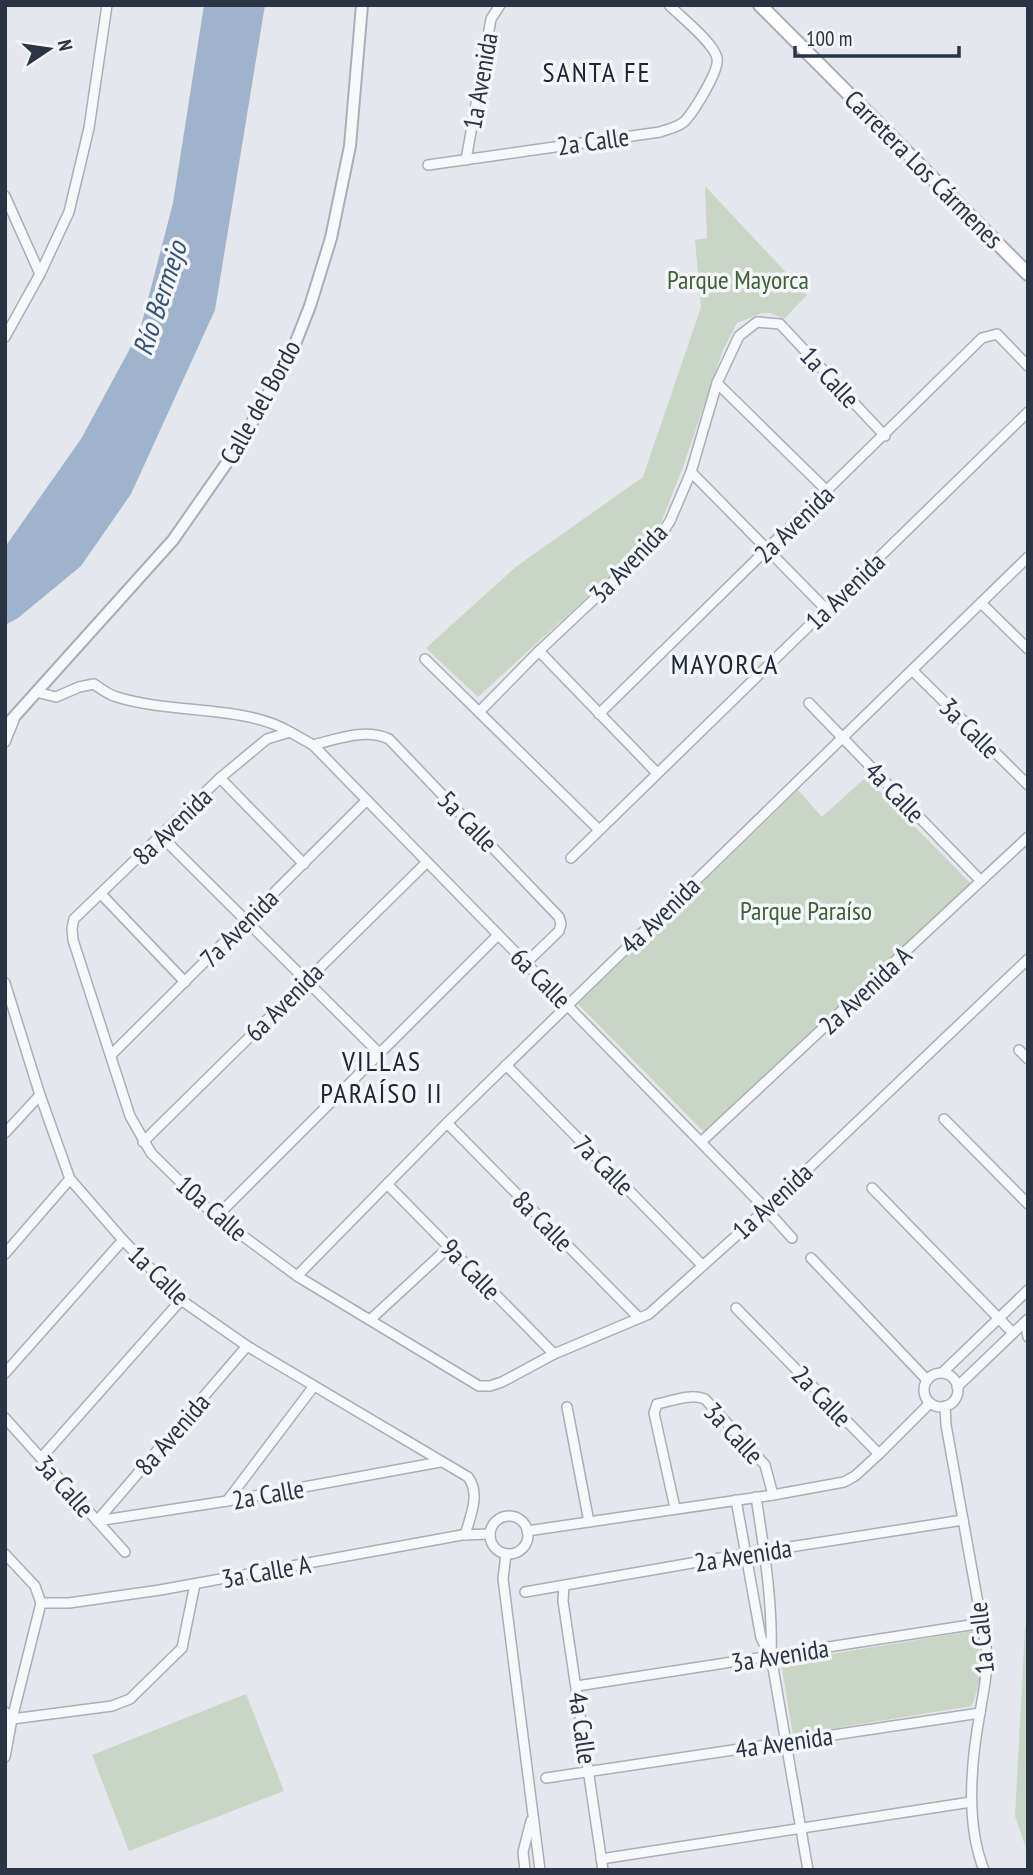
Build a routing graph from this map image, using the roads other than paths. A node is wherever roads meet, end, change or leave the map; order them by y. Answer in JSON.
{"nodes":[{"id":1,"x":107,"y":5,"type":"edge"},
{"id":2,"x":362,"y":5,"type":"edge"},
{"id":3,"x":500,"y":5,"type":"edge"},
{"id":4,"x":669,"y":5,"type":"edge"},
{"id":5,"x":760,"y":5,"type":"edge"},
{"id":6,"x":466,"y":160,"type":"junction"},
{"id":7,"x":428,"y":165,"type":"dead end"},
{"id":8,"x":5,"y":196,"type":"edge"},
{"id":9,"x":10,"y":218,"type":"edge"},
{"id":10,"x":40,"y":274,"type":"junction"},
{"id":11,"x":1028,"y":274,"type":"edge"},
{"id":12,"x":773,"y":321,"type":"joint"},
{"id":13,"x":5,"y":337,"type":"edge"},
{"id":14,"x":1028,"y":366,"type":"edge"},
{"id":15,"x":717,"y":383,"type":"junction"},
{"id":16,"x":1028,"y":412,"type":"edge"},
{"id":17,"x":885,"y":436,"type":"junction"},
{"id":18,"x":691,"y":472,"type":"junction"},
{"id":19,"x":827,"y":491,"type":"junction"},
{"id":20,"x":767,"y":549,"type":"junction"},
{"id":21,"x":1028,"y":557,"type":"edge"},
{"id":22,"x":981,"y":603,"type":"junction"},
{"id":23,"x":827,"y":609,"type":"junction"},
{"id":24,"x":1028,"y":649,"type":"edge"},
{"id":25,"x":539,"y":651,"type":"junction"},
{"id":26,"x":425,"y":659,"type":"dead end"},
{"id":27,"x":912,"y":670,"type":"junction"},
{"id":28,"x":36,"y":692,"type":"junction"},
{"id":29,"x":809,"y":703,"type":"dead end"},
{"id":30,"x":479,"y":712,"type":"junction"},
{"id":31,"x":600,"y":714,"type":"junction"},
{"id":32,"x":16,"y":715,"type":"junction"},
{"id":33,"x":5,"y":727,"type":"edge"},
{"id":34,"x":286,"y":733,"type":"junction"},
{"id":35,"x":843,"y":737,"type":"junction"},
{"id":36,"x":5,"y":742,"type":"edge"},
{"id":37,"x":313,"y":745,"type":"junction"},
{"id":38,"x":657,"y":773,"type":"junction"},
{"id":39,"x":220,"y":778,"type":"junction"},
{"id":40,"x":1028,"y":785,"type":"edge"},
{"id":41,"x":366,"y":801,"type":"junction"},
{"id":42,"x":599,"y":830,"type":"junction"},
{"id":43,"x":162,"y":837,"type":"junction"},
{"id":44,"x":1028,"y":837,"type":"edge"},
{"id":45,"x":570,"y":858,"type":"dead end"},
{"id":46,"x":426,"y":863,"type":"junction"},
{"id":47,"x":303,"y":864,"type":"junction"},
{"id":48,"x":981,"y":881,"type":"junction"},
{"id":49,"x":102,"y":894,"type":"junction"},
{"id":50,"x":246,"y":921,"type":"junction"},
{"id":51,"x":72,"y":928,"type":"joint"},
{"id":52,"x":498,"y":935,"type":"junction"},
{"id":53,"x":1028,"y":959,"type":"edge"},
{"id":54,"x":526,"y":963,"type":"junction"},
{"id":55,"x":306,"y":981,"type":"junction"},
{"id":56,"x":185,"y":982,"type":"junction"},
{"id":57,"x":5,"y":983,"type":"edge"},
{"id":58,"x":568,"y":1004,"type":"junction"},
{"id":59,"x":13,"y":1007,"type":"junction"},
{"id":60,"x":5,"y":1015,"type":"edge"},
{"id":61,"x":1019,"y":1050,"type":"dead end"},
{"id":62,"x":380,"y":1054,"type":"junction"},
{"id":63,"x":111,"y":1055,"type":"junction"},
{"id":64,"x":1028,"y":1059,"type":"edge"},
{"id":65,"x":506,"y":1065,"type":"junction"},
{"id":66,"x":40,"y":1095,"type":"junction"},
{"id":67,"x":944,"y":1119,"type":"dead end"},
{"id":68,"x":447,"y":1123,"type":"junction"},
{"id":69,"x":5,"y":1133,"type":"edge"},
{"id":70,"x":143,"y":1142,"type":"junction"},
{"id":71,"x":701,"y":1142,"type":"junction"},
{"id":72,"x":70,"y":1179,"type":"junction"},
{"id":73,"x":387,"y":1184,"type":"junction"},
{"id":74,"x":872,"y":1188,"type":"dead end"},
{"id":75,"x":1028,"y":1204,"type":"edge"},
{"id":76,"x":765,"y":1209,"type":"junction"},
{"id":77,"x":216,"y":1217,"type":"junction"},
{"id":78,"x":792,"y":1238,"type":"dead end"},
{"id":79,"x":123,"y":1241,"type":"junction"},
{"id":80,"x":449,"y":1247,"type":"junction"},
{"id":81,"x":5,"y":1254,"type":"edge"},
{"id":82,"x":811,"y":1258,"type":"dead end"},
{"id":83,"x":702,"y":1265,"type":"junction"},
{"id":84,"x":297,"y":1276,"type":"junction"},
{"id":85,"x":1028,"y":1290,"type":"edge"},
{"id":86,"x":181,"y":1300,"type":"junction"},
{"id":87,"x":736,"y":1308,"type":"dead end"},
{"id":88,"x":639,"y":1318,"type":"junction"},
{"id":89,"x":371,"y":1319,"type":"junction"},
{"id":90,"x":998,"y":1319,"type":"junction"},
{"id":91,"x":1026,"y":1320,"type":"edge"},
{"id":92,"x":1013,"y":1334,"type":"junction"},
{"id":93,"x":1028,"y":1337,"type":"edge"},
{"id":94,"x":247,"y":1346,"type":"junction"},
{"id":95,"x":554,"y":1354,"type":"junction"},
{"id":96,"x":5,"y":1373,"type":"edge"},
{"id":97,"x":942,"y":1373,"type":"junction"},
{"id":98,"x":927,"y":1380,"type":"junction"},
{"id":99,"x":314,"y":1386,"type":"junction"},
{"id":100,"x":479,"y":1386,"type":"joint"},
{"id":101,"x":957,"y":1387,"type":"junction"},
{"id":102,"x":930,"y":1403,"type":"junction"},
{"id":103,"x":946,"y":1406,"type":"junction"},
{"id":104,"x":567,"y":1407,"type":"dead end"},
{"id":105,"x":5,"y":1418,"type":"edge"},
{"id":106,"x":879,"y":1454,"type":"junction"},
{"id":107,"x":41,"y":1458,"type":"junction"},
{"id":108,"x":440,"y":1462,"type":"junction"},
{"id":109,"x":773,"y":1494,"type":"junction"},
{"id":110,"x":755,"y":1497,"type":"junction"},
{"id":111,"x":736,"y":1500,"type":"junction"},
{"id":112,"x":227,"y":1501,"type":"junction"},
{"id":113,"x":674,"y":1508,"type":"junction"},
{"id":114,"x":963,"y":1520,"type":"junction"},
{"id":115,"x":97,"y":1521,"type":"junction"},
{"id":116,"x":589,"y":1522,"type":"junction"},
{"id":117,"x":527,"y":1531,"type":"junction"},
{"id":118,"x":490,"y":1534,"type":"junction"},
{"id":119,"x":465,"y":1535,"type":"junction"},
{"id":120,"x":764,"y":1551,"type":"junction"},
{"id":121,"x":125,"y":1552,"type":"dead end"},
{"id":122,"x":5,"y":1554,"type":"edge"},
{"id":123,"x":506,"y":1554,"type":"junction"},
{"id":124,"x":746,"y":1554,"type":"junction"},
{"id":125,"x":195,"y":1584,"type":"junction"},
{"id":126,"x":564,"y":1586,"type":"junction"},
{"id":127,"x":525,"y":1591,"type":"dead end"},
{"id":128,"x":41,"y":1603,"type":"junction"},
{"id":129,"x":983,"y":1623,"type":"junction"},
{"id":130,"x":771,"y":1656,"type":"junction"},
{"id":131,"x":577,"y":1686,"type":"junction"},
{"id":132,"x":980,"y":1713,"type":"junction"},
{"id":133,"x":8,"y":1715,"type":"edge"},
{"id":134,"x":787,"y":1742,"type":"junction"},
{"id":135,"x":5,"y":1757,"type":"edge"},
{"id":136,"x":589,"y":1771,"type":"junction"},
{"id":137,"x":546,"y":1778,"type":"dead end"},
{"id":138,"x":971,"y":1802,"type":"junction"},
{"id":139,"x":533,"y":1816,"type":"junction"},
{"id":140,"x":800,"y":1828,"type":"junction"},
{"id":141,"x":601,"y":1859,"type":"junction"},
{"id":142,"x":525,"y":1870,"type":"edge"},
{"id":143,"x":540,"y":1870,"type":"edge"},
{"id":144,"x":603,"y":1870,"type":"edge"},
{"id":145,"x":808,"y":1870,"type":"edge"},
{"id":146,"x":984,"y":1870,"type":"edge"}],
"edges":[{"from":1,"to":10,"type":"street"},
{"from":2,"to":28,"type":"street","name":"Calle del Bordo"},
{"from":3,"to":6,"type":"street","name":"1a Avenida"},
{"from":4,"to":6,"type":"street","name":"2a Calle"},
{"from":5,"to":11,"type":"main road","name":"Carretera Los Cármenes"},
{"from":6,"to":7,"type":"street","name":"2a Calle"},
{"from":8,"to":9,"type":"street"},
{"from":9,"to":10,"type":"street"},
{"from":10,"to":13,"type":"street"},
{"from":12,"to":15,"type":"street","name":"3a Avenida"},
{"from":12,"to":17,"type":"street","name":"1a Calle"},
{"from":14,"to":17,"type":"street","name":"2a Avenida"},
{"from":15,"to":18,"type":"street","name":"3a Avenida"},
{"from":15,"to":19,"type":"street"},
{"from":16,"to":23,"type":"street","name":"1a Avenida"},
{"from":17,"to":19,"type":"street","name":"2a Avenida"},
{"from":18,"to":20,"type":"street"},
{"from":18,"to":25,"type":"street","name":"3a Avenida"},
{"from":19,"to":20,"type":"street","name":"2a Avenida"},
{"from":20,"to":23,"type":"street"},
{"from":20,"to":31,"type":"street","name":"2a Avenida"},
{"from":21,"to":22,"type":"street","name":"4a Avenida"},
{"from":22,"to":24,"type":"street"},
{"from":22,"to":27,"type":"street","name":"4a Avenida"},
{"from":23,"to":38,"type":"street","name":"1a Avenida"},
{"from":25,"to":30,"type":"street","name":"3a Avenida"},
{"from":25,"to":31,"type":"street"},
{"from":26,"to":30,"type":"street"},
{"from":27,"to":35,"type":"street","name":"4a Avenida"},
{"from":27,"to":40,"type":"street","name":"3a Calle"},
{"from":28,"to":32,"type":"street","name":"Calle del Bordo"},
{"from":28,"to":34,"type":"street","name":"6a Calle"},
{"from":29,"to":35,"type":"street","name":"4a Calle"},
{"from":30,"to":42,"type":"street"},
{"from":31,"to":38,"type":"street"},
{"from":32,"to":33,"type":"street","name":"Calle del Bordo"},
{"from":32,"to":36,"type":"street"},
{"from":34,"to":37,"type":"street","name":"6a Calle"},
{"from":34,"to":39,"type":"street","name":"8a Avenida"},
{"from":35,"to":48,"type":"street","name":"4a Calle"},
{"from":35,"to":58,"type":"street","name":"4a Avenida"},
{"from":37,"to":41,"type":"street","name":"6a Calle"},
{"from":37,"to":54,"type":"street","name":"5a Calle"},
{"from":38,"to":42,"type":"street","name":"1a Avenida"},
{"from":39,"to":43,"type":"street","name":"8a Avenida"},
{"from":39,"to":47,"type":"street"},
{"from":41,"to":46,"type":"street","name":"6a Calle"},
{"from":41,"to":47,"type":"street","name":"7a Avenida"},
{"from":42,"to":45,"type":"street","name":"1a Avenida"},
{"from":43,"to":49,"type":"street","name":"8a Avenida"},
{"from":43,"to":50,"type":"street"},
{"from":44,"to":48,"type":"street","name":"2a Avenida A"},
{"from":46,"to":52,"type":"street","name":"6a Calle"},
{"from":46,"to":55,"type":"street","name":"6a Avenida"},
{"from":47,"to":50,"type":"street","name":"7a Avenida"},
{"from":48,"to":71,"type":"street","name":"2a Avenida A"},
{"from":49,"to":51,"type":"street","name":"8a Avenida"},
{"from":49,"to":56,"type":"street"},
{"from":50,"to":55,"type":"street"},
{"from":50,"to":56,"type":"street","name":"7a Avenida"},
{"from":51,"to":63,"type":"street","name":"10a Calle"},
{"from":52,"to":54,"type":"street","name":"6a Calle"},
{"from":52,"to":62,"type":"street"},
{"from":53,"to":76,"type":"street","name":"1a Avenida"},
{"from":54,"to":58,"type":"street","name":"6a Calle"},
{"from":55,"to":62,"type":"street"},
{"from":55,"to":70,"type":"street","name":"6a Avenida"},
{"from":56,"to":63,"type":"street","name":"7a Avenida"},
{"from":57,"to":59,"type":"street","name":"1a Calle"},
{"from":58,"to":65,"type":"street","name":"4a Avenida"},
{"from":58,"to":71,"type":"street","name":"6a Calle"},
{"from":59,"to":60,"type":"street"},
{"from":59,"to":66,"type":"street","name":"1a Calle"},
{"from":61,"to":64,"type":"street"},
{"from":62,"to":77,"type":"street"},
{"from":63,"to":70,"type":"street","name":"10a Calle"},
{"from":65,"to":68,"type":"street","name":"4a Avenida"},
{"from":65,"to":83,"type":"street","name":"7a Calle"},
{"from":66,"to":69,"type":"street"},
{"from":66,"to":72,"type":"street","name":"1a Calle"},
{"from":67,"to":75,"type":"street"},
{"from":68,"to":73,"type":"street","name":"4a Avenida"},
{"from":68,"to":88,"type":"street","name":"8a Calle"},
{"from":70,"to":77,"type":"street","name":"10a Calle"},
{"from":71,"to":76,"type":"street","name":"6a Calle"},
{"from":72,"to":79,"type":"street","name":"1a Calle"},
{"from":72,"to":81,"type":"street"},
{"from":73,"to":80,"type":"street","name":"9a Calle"},
{"from":73,"to":84,"type":"street","name":"4a Avenida"},
{"from":74,"to":90,"type":"street"},
{"from":76,"to":78,"type":"street","name":"6a Calle"},
{"from":76,"to":83,"type":"street","name":"1a Avenida"},
{"from":77,"to":84,"type":"street","name":"10a Calle"},
{"from":79,"to":86,"type":"street","name":"1a Calle"},
{"from":79,"to":96,"type":"street"},
{"from":80,"to":89,"type":"street"},
{"from":80,"to":95,"type":"street","name":"9a Calle"},
{"from":82,"to":98,"type":"street"},
{"from":83,"to":88,"type":"street","name":"1a Avenida"},
{"from":84,"to":89,"type":"street","name":"10a Calle"},
{"from":85,"to":90,"type":"street"},
{"from":86,"to":94,"type":"street","name":"1a Calle"},
{"from":86,"to":107,"type":"street"},
{"from":87,"to":106,"type":"street","name":"2a Calle"},
{"from":88,"to":95,"type":"street","name":"1a Avenida"},
{"from":89,"to":100,"type":"street","name":"10a Calle"},
{"from":90,"to":92,"type":"street"},
{"from":90,"to":97,"type":"street"},
{"from":91,"to":92,"type":"street"},
{"from":91,"to":93,"type":"street"},
{"from":92,"to":101,"type":"street"},
{"from":94,"to":99,"type":"street","name":"1a Calle"},
{"from":94,"to":115,"type":"street","name":"8a Avenida"},
{"from":95,"to":100,"type":"street","name":"1a Avenida"},
{"from":97,"to":98,"type":"street"},
{"from":97,"to":101,"type":"street"},
{"from":98,"to":102,"type":"street"},
{"from":99,"to":108,"type":"street","name":"1a Calle"},
{"from":99,"to":112,"type":"street"},
{"from":101,"to":103,"type":"street"},
{"from":102,"to":103,"type":"street"},
{"from":102,"to":106,"type":"street"},
{"from":103,"to":114,"type":"street","name":"1a Calle"},
{"from":104,"to":116,"type":"street"},
{"from":105,"to":107,"type":"street","name":"3a Calle"},
{"from":106,"to":109,"type":"street"},
{"from":107,"to":115,"type":"street","name":"3a Calle"},
{"from":108,"to":112,"type":"street","name":"2a Calle"},
{"from":108,"to":119,"type":"street","name":"1a Calle"},
{"from":109,"to":110,"type":"street"},
{"from":109,"to":113,"type":"street","name":"3a Calle"},
{"from":110,"to":111,"type":"street"},
{"from":110,"to":120,"type":"street","name":"3a Calle"},
{"from":111,"to":113,"type":"street"},
{"from":111,"to":124,"type":"street","name":"3a Calle"},
{"from":112,"to":115,"type":"street","name":"2a Calle"},
{"from":113,"to":116,"type":"street"},
{"from":114,"to":120,"type":"street","name":"2a Avenida"},
{"from":114,"to":129,"type":"street","name":"1a Calle"},
{"from":115,"to":121,"type":"street","name":"3a Calle"},
{"from":116,"to":117,"type":"street"},
{"from":117,"to":118,"type":"street"},
{"from":117,"to":123,"type":"street"},
{"from":118,"to":119,"type":"street","name":"3a Calle A"},
{"from":118,"to":123,"type":"street"},
{"from":119,"to":125,"type":"street","name":"3a Calle A"},
{"from":120,"to":124,"type":"street","name":"2a Avenida"},
{"from":120,"to":130,"type":"street","name":"3a Calle"},
{"from":122,"to":128,"type":"street"},
{"from":123,"to":139,"type":"street"},
{"from":124,"to":126,"type":"street","name":"2a Avenida"},
{"from":124,"to":130,"type":"street","name":"3a Calle"},
{"from":125,"to":128,"type":"street","name":"3a Calle A"},
{"from":125,"to":133,"type":"street"},
{"from":126,"to":127,"type":"street","name":"2a Avenida"},
{"from":126,"to":131,"type":"street","name":"4a Calle"},
{"from":128,"to":133,"type":"street"},
{"from":129,"to":130,"type":"street","name":"3a Avenida"},
{"from":129,"to":132,"type":"street","name":"1a Calle"},
{"from":130,"to":131,"type":"street","name":"3a Avenida"},
{"from":130,"to":134,"type":"street","name":"3a Calle"},
{"from":131,"to":136,"type":"street","name":"4a Calle"},
{"from":132,"to":134,"type":"street","name":"4a Avenida"},
{"from":132,"to":138,"type":"street","name":"1a Calle"},
{"from":133,"to":135,"type":"street"},
{"from":134,"to":136,"type":"street","name":"4a Avenida"},
{"from":134,"to":140,"type":"street","name":"3a Calle"},
{"from":136,"to":137,"type":"street","name":"4a Avenida"},
{"from":136,"to":141,"type":"street","name":"4a Calle"},
{"from":138,"to":140,"type":"street"},
{"from":138,"to":146,"type":"street","name":"1a Calle"},
{"from":139,"to":142,"type":"street"},
{"from":139,"to":143,"type":"street"},
{"from":140,"to":141,"type":"street"},
{"from":140,"to":145,"type":"street","name":"3a Calle"},
{"from":141,"to":144,"type":"street","name":"4a Calle"}]}
